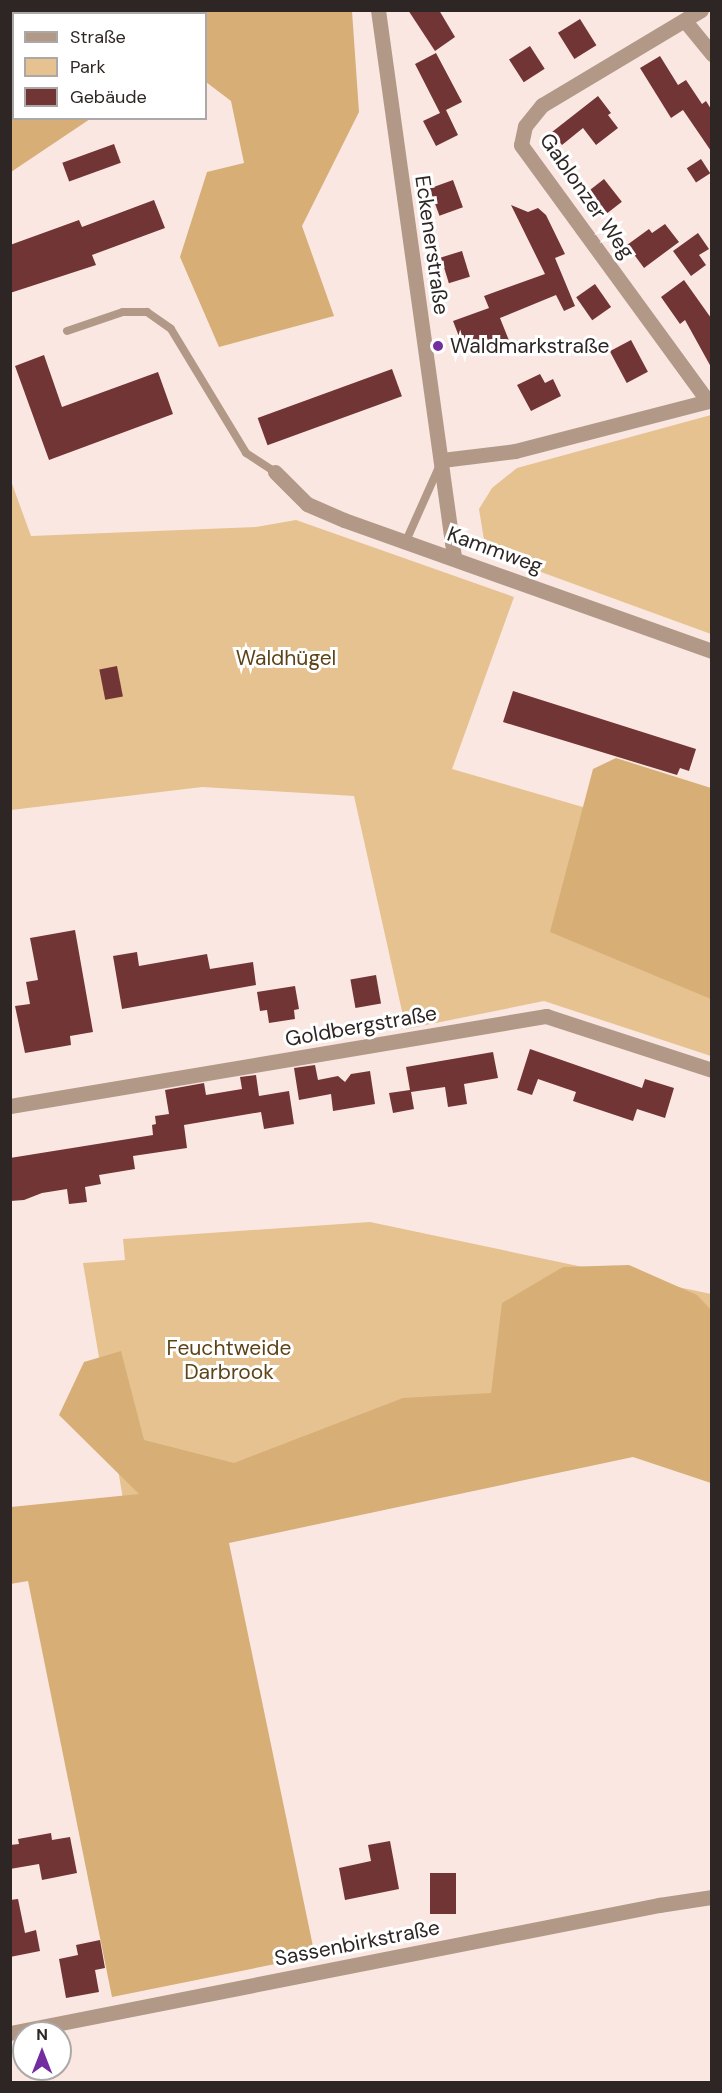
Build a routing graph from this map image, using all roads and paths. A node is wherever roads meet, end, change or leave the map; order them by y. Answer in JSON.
{"nodes":[{"id":1,"x":378,"y":10,"type":"edge"},
{"id":2,"x":701,"y":10,"type":"edge"},
{"id":3,"x":685,"y":21,"type":"junction"},
{"id":4,"x":711,"y":54,"type":"edge"},
{"id":5,"x":67,"y":331,"type":"dead end"},
{"id":6,"x":710,"y":401,"type":"edge"},
{"id":7,"x":442,"y":460,"type":"junction"},
{"id":8,"x":276,"y":471,"type":"joint"},
{"id":9,"x":406,"y":541,"type":"junction"},
{"id":10,"x":454,"y":557,"type":"junction"},
{"id":11,"x":711,"y":651,"type":"edge"},
{"id":12,"x":711,"y":1070,"type":"edge"},
{"id":13,"x":10,"y":1106,"type":"edge"},
{"id":14,"x":711,"y":1897,"type":"edge"},
{"id":15,"x":10,"y":2033,"type":"edge"}],
"edges":[{"from":1,"to":7,"type":"street","name":"Eckenerstraße"},
{"from":2,"to":3,"type":"street","name":"Gablonzer Weg"},
{"from":3,"to":4,"type":"street"},
{"from":3,"to":6,"type":"street","name":"Gablonzer Weg"},
{"from":5,"to":8,"type":"lane"},
{"from":6,"to":7,"type":"street"},
{"from":7,"to":9,"type":"lane"},
{"from":7,"to":10,"type":"street","name":"Eckenerstraße"},
{"from":8,"to":9,"type":"street","name":"Kammweg"},
{"from":9,"to":10,"type":"street","name":"Kammweg"},
{"from":10,"to":11,"type":"street","name":"Kammweg"},
{"from":12,"to":13,"type":"street","name":"Goldbergstraße"},
{"from":14,"to":15,"type":"street","name":"Sassenbirkstraße"}]}
